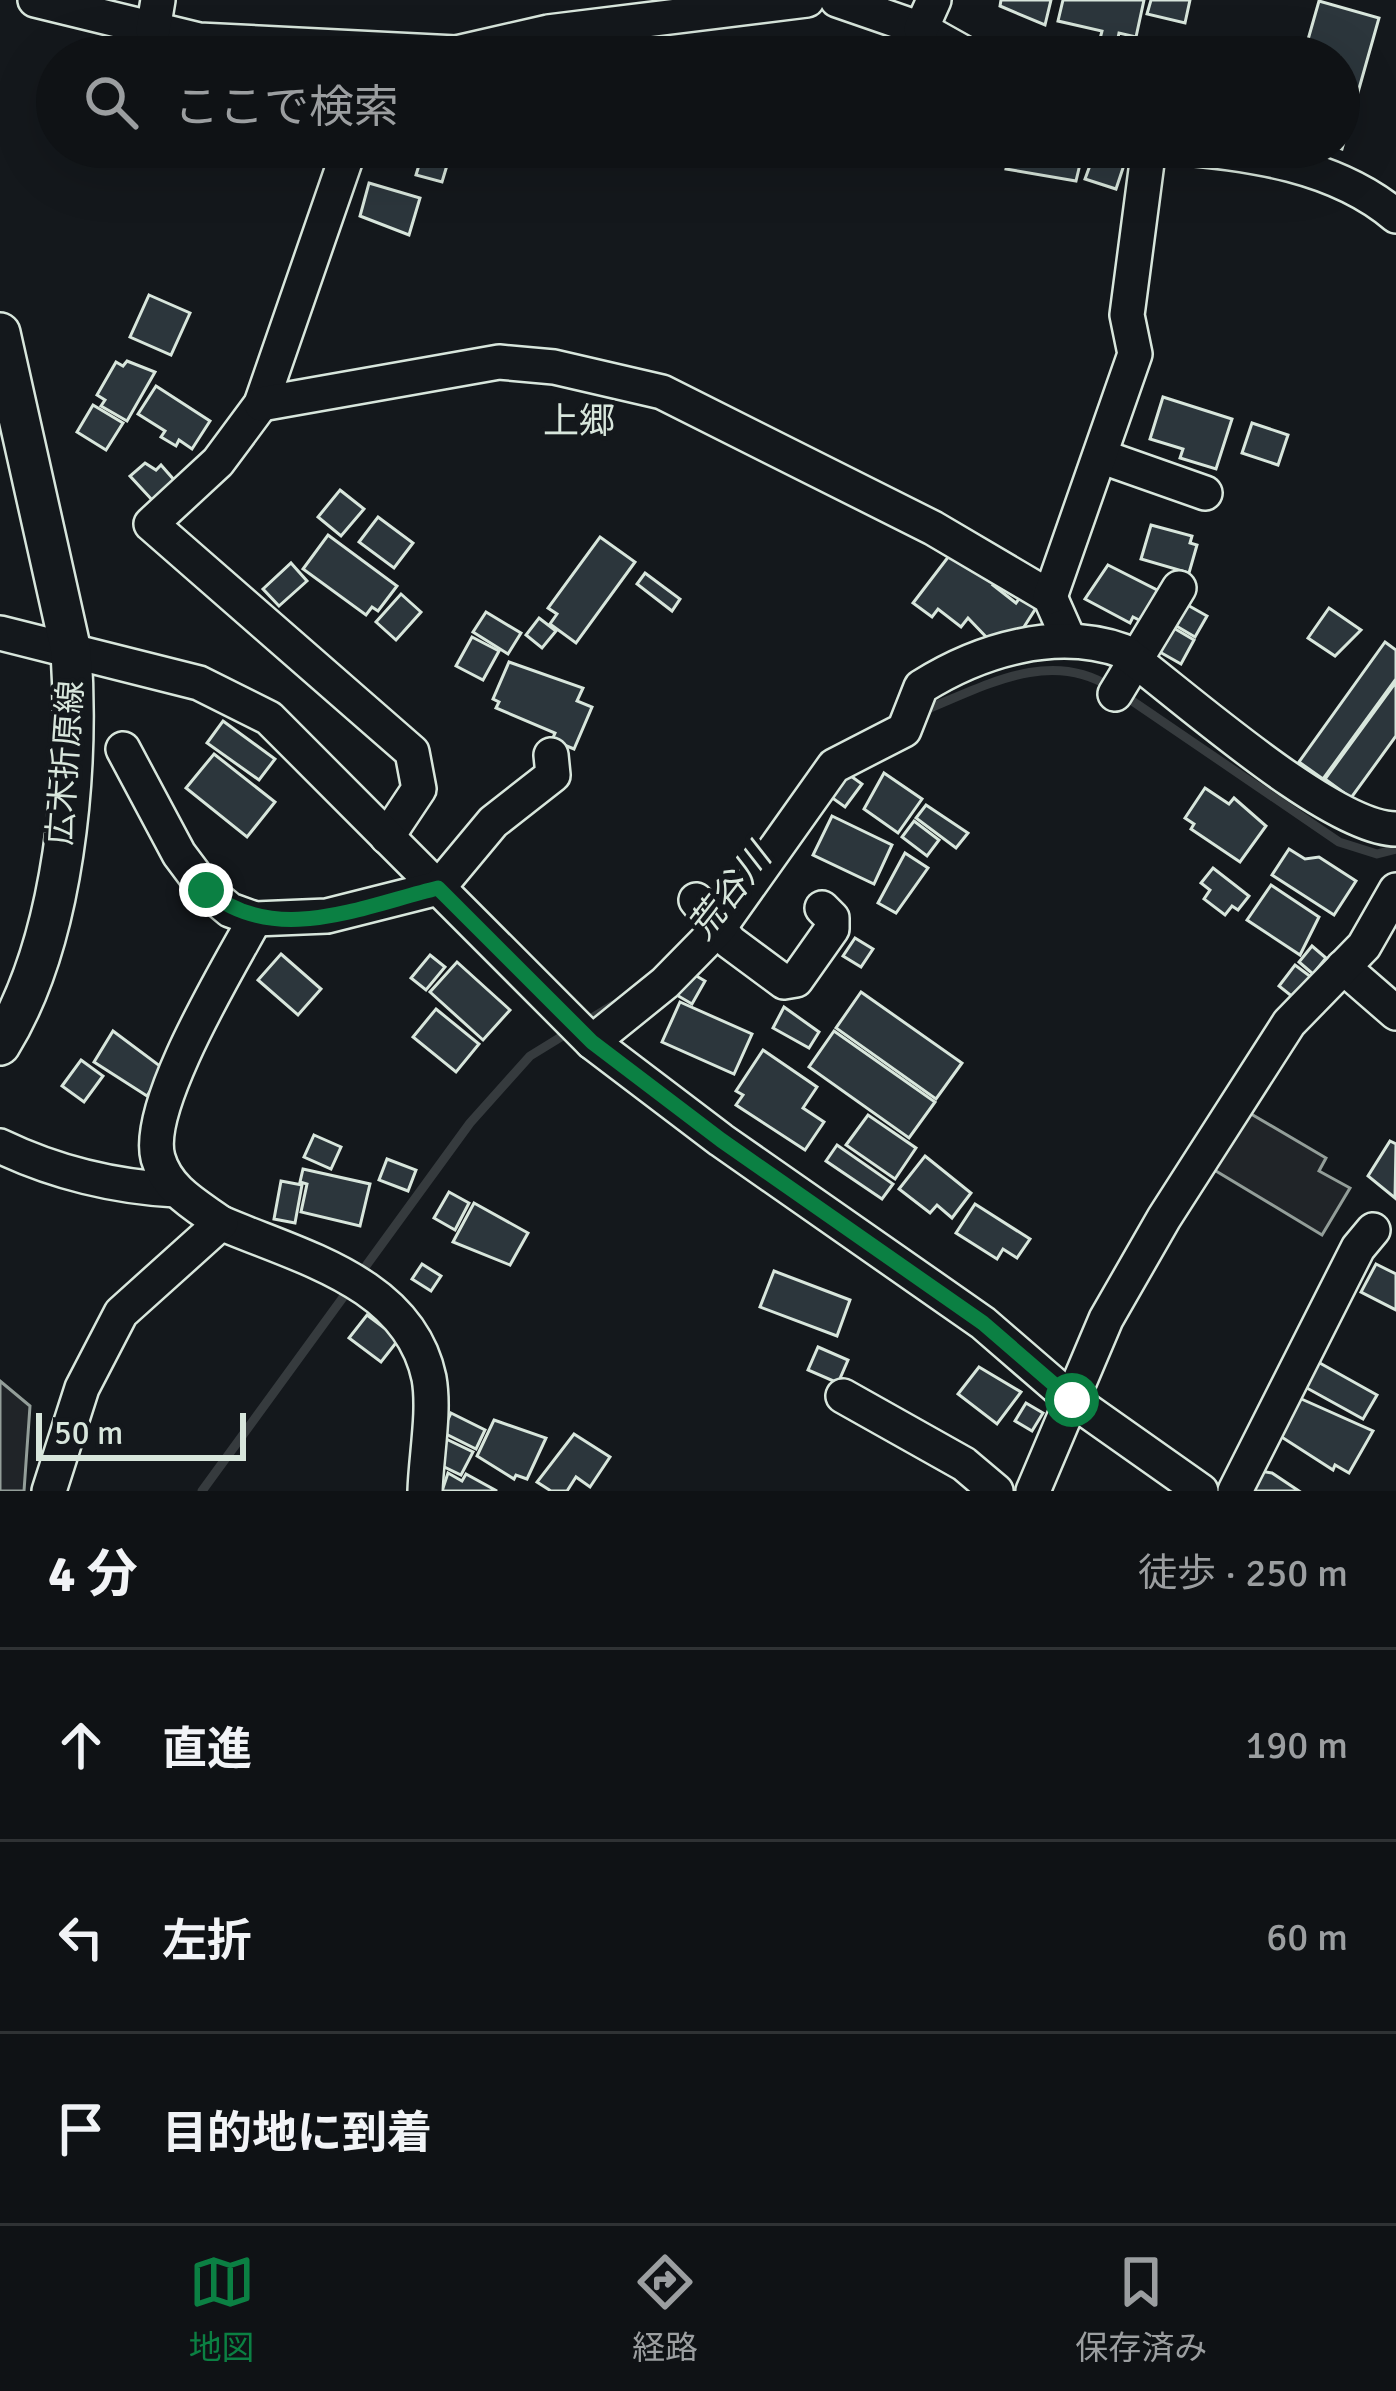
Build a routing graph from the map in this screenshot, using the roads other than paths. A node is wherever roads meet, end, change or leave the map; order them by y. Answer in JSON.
{"nodes":[{"id":1,"x":35,"y":0,"type":"edge"},
{"id":2,"x":807,"y":0,"type":"edge"},
{"id":3,"x":837,"y":0,"type":"edge"},
{"id":4,"x":156,"y":15,"type":"edge"},
{"id":5,"x":928,"y":15,"type":"edge"},
{"id":6,"x":229,"y":36,"type":"edge"},
{"id":7,"x":530,"y":36,"type":"edge"},
{"id":8,"x":950,"y":36,"type":"edge"},
{"id":9,"x":343,"y":168,"type":"edge"},
{"id":10,"x":1146,"y":168,"type":"edge"},
{"id":11,"x":1296,"y":168,"type":"edge"},
{"id":12,"x":1396,"y":216,"type":"edge"},
{"id":13,"x":0,"y":333,"type":"edge"},
{"id":14,"x":260,"y":404,"type":"junction"},
{"id":15,"x":1100,"y":456,"type":"junction"},
{"id":16,"x":1205,"y":494,"type":"dead end"},
{"id":17,"x":1179,"y":588,"type":"dead end"},
{"id":18,"x":1050,"y":597,"type":"junction"},
{"id":19,"x":0,"y":633,"type":"edge"},
{"id":20,"x":1069,"y":640,"type":"junction"},
{"id":21,"x":71,"y":651,"type":"junction"},
{"id":22,"x":1138,"y":662,"type":"junction"},
{"id":23,"x":1115,"y":694,"type":"dead end"},
{"id":24,"x":123,"y":749,"type":"dead end"},
{"id":25,"x":551,"y":755,"type":"dead end"},
{"id":26,"x":1396,"y":829,"type":"edge"},
{"id":27,"x":386,"y":837,"type":"junction"},
{"id":28,"x":438,"y":888,"type":"junction"},
{"id":29,"x":1396,"y":890,"type":"edge"},
{"id":30,"x":696,"y":900,"type":"dead end"},
{"id":31,"x":822,"y":908,"type":"dead end"},
{"id":32,"x":255,"y":920,"type":"junction"},
{"id":33,"x":719,"y":928,"type":"junction"},
{"id":34,"x":1343,"y":968,"type":"junction"},
{"id":35,"x":1396,"y":1013,"type":"edge"},
{"id":36,"x":592,"y":1042,"type":"junction"},
{"id":37,"x":0,"y":1045,"type":"edge"},
{"id":38,"x":0,"y":1146,"type":"edge"},
{"id":39,"x":176,"y":1190,"type":"junction"},
{"id":40,"x":221,"y":1223,"type":"junction"},
{"id":41,"x":1373,"y":1230,"type":"dead end"},
{"id":42,"x":843,"y":1396,"type":"dead end"},
{"id":43,"x":1072,"y":1400,"type":"junction"},
{"id":44,"x":49,"y":1491,"type":"edge"},
{"id":45,"x":425,"y":1491,"type":"edge"},
{"id":46,"x":996,"y":1491,"type":"edge"},
{"id":47,"x":1033,"y":1491,"type":"edge"},
{"id":48,"x":1201,"y":1491,"type":"edge"},
{"id":49,"x":1234,"y":1491,"type":"edge"}],
"edges":[{"from":1,"to":4,"type":"street"},
{"from":2,"to":7,"type":"street"},
{"from":3,"to":5,"type":"street"},
{"from":4,"to":6,"type":"street"},
{"from":5,"to":8,"type":"street"},
{"from":9,"to":14,"type":"street"},
{"from":10,"to":15,"type":"street"},
{"from":11,"to":12,"type":"street"},
{"from":13,"to":21,"type":"main road","name":"広木折原線"},
{"from":14,"to":18,"type":"street"},
{"from":14,"to":27,"type":"street"},
{"from":15,"to":16,"type":"street"},
{"from":15,"to":18,"type":"street"},
{"from":17,"to":22,"type":"street"},
{"from":18,"to":20,"type":"street"},
{"from":19,"to":21,"type":"street"},
{"from":20,"to":22,"type":"street"},
{"from":20,"to":33,"type":"street"},
{"from":21,"to":27,"type":"street"},
{"from":21,"to":37,"type":"main road","name":"広木折原線"},
{"from":22,"to":23,"type":"street"},
{"from":22,"to":26,"type":"street"},
{"from":24,"to":32,"type":"street"},
{"from":25,"to":28,"type":"street"},
{"from":27,"to":28,"type":"street"},
{"from":28,"to":32,"type":"street"},
{"from":28,"to":36,"type":"street"},
{"from":29,"to":34,"type":"street"},
{"from":30,"to":33,"type":"street"},
{"from":31,"to":33,"type":"street"},
{"from":32,"to":39,"type":"street"},
{"from":33,"to":36,"type":"street"},
{"from":34,"to":35,"type":"street"},
{"from":34,"to":43,"type":"street"},
{"from":36,"to":43,"type":"street"},
{"from":38,"to":39,"type":"street"},
{"from":39,"to":40,"type":"street"},
{"from":40,"to":44,"type":"street"},
{"from":40,"to":45,"type":"street"},
{"from":41,"to":49,"type":"street"},
{"from":42,"to":46,"type":"street"},
{"from":43,"to":47,"type":"street"},
{"from":43,"to":48,"type":"street"}]}
